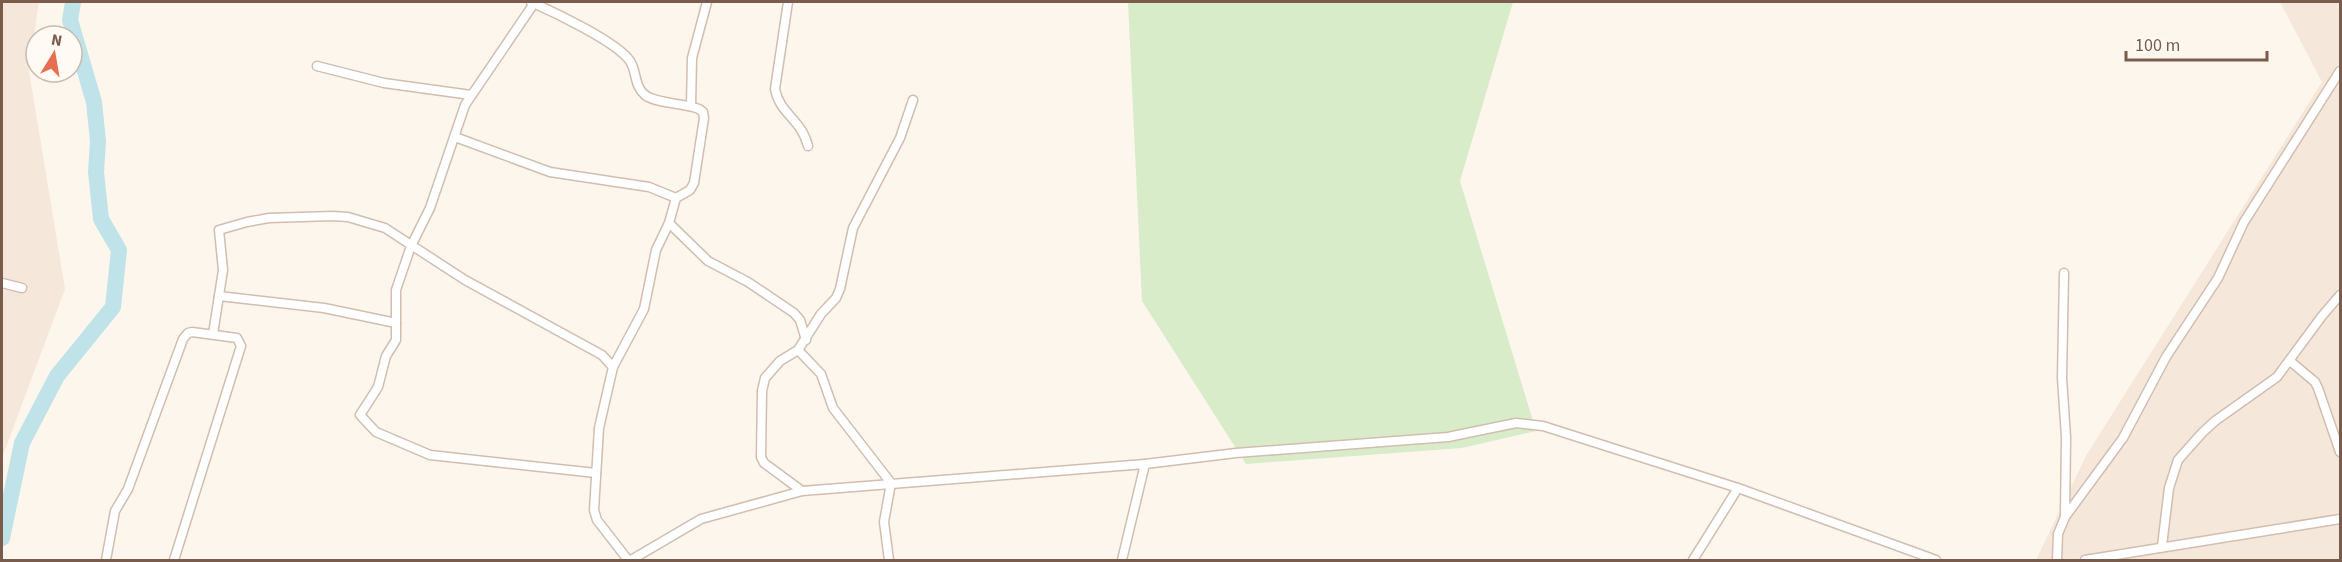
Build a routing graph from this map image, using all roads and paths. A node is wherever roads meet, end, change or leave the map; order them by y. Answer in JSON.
{"nodes":[{"id":1,"x":533,"y":2,"type":"edge"},
{"id":2,"x":707,"y":2,"type":"edge"},
{"id":3,"x":788,"y":2,"type":"edge"},
{"id":4,"x":317,"y":66,"type":"dead end"},
{"id":5,"x":2340,"y":71,"type":"edge"},
{"id":6,"x":471,"y":95,"type":"junction"},
{"id":7,"x":913,"y":100,"type":"dead end"},
{"id":8,"x":691,"y":106,"type":"junction"},
{"id":9,"x":455,"y":137,"type":"junction"},
{"id":10,"x":808,"y":146,"type":"dead end"},
{"id":11,"x":676,"y":198,"type":"junction"},
{"id":12,"x":669,"y":223,"type":"junction"},
{"id":13,"x":411,"y":246,"type":"junction"},
{"id":14,"x":2064,"y":273,"type":"dead end"},
{"id":15,"x":2,"y":283,"type":"edge"},
{"id":16,"x":22,"y":288,"type":"dead end"},
{"id":17,"x":2340,"y":295,"type":"edge"},
{"id":18,"x":219,"y":296,"type":"junction"},
{"id":19,"x":396,"y":323,"type":"junction"},
{"id":20,"x":213,"y":334,"type":"junction"},
{"id":21,"x":806,"y":340,"type":"junction"},
{"id":22,"x":798,"y":350,"type":"junction"},
{"id":23,"x":2290,"y":361,"type":"junction"},
{"id":24,"x":614,"y":367,"type":"junction"},
{"id":25,"x":2340,"y":452,"type":"edge"},
{"id":26,"x":1145,"y":464,"type":"junction"},
{"id":27,"x":596,"y":473,"type":"junction"},
{"id":28,"x":891,"y":483,"type":"junction"},
{"id":29,"x":1738,"y":488,"type":"junction"},
{"id":30,"x":802,"y":491,"type":"junction"},
{"id":31,"x":2066,"y":517,"type":"junction"},
{"id":32,"x":2340,"y":519,"type":"edge"},
{"id":33,"x":2162,"y":546,"type":"junction"},
{"id":34,"x":106,"y":561,"type":"edge"},
{"id":35,"x":174,"y":561,"type":"edge"},
{"id":36,"x":629,"y":561,"type":"edge"},
{"id":37,"x":889,"y":561,"type":"edge"},
{"id":38,"x":1122,"y":561,"type":"edge"},
{"id":39,"x":1693,"y":561,"type":"edge"},
{"id":40,"x":1936,"y":561,"type":"edge"},
{"id":41,"x":2057,"y":561,"type":"edge"},
{"id":42,"x":2085,"y":561,"type":"edge"}],
"edges":[{"from":1,"to":6,"type":"street"},
{"from":1,"to":8,"type":"street"},
{"from":2,"to":8,"type":"street"},
{"from":3,"to":10,"type":"street"},
{"from":4,"to":6,"type":"street"},
{"from":5,"to":31,"type":"street"},
{"from":6,"to":9,"type":"street"},
{"from":7,"to":21,"type":"street"},
{"from":8,"to":11,"type":"street"},
{"from":9,"to":11,"type":"street"},
{"from":9,"to":13,"type":"street"},
{"from":11,"to":12,"type":"street"},
{"from":12,"to":21,"type":"street"},
{"from":12,"to":24,"type":"street"},
{"from":13,"to":18,"type":"street"},
{"from":13,"to":19,"type":"street"},
{"from":13,"to":24,"type":"street"},
{"from":14,"to":31,"type":"street"},
{"from":15,"to":16,"type":"street"},
{"from":17,"to":23,"type":"street"},
{"from":18,"to":19,"type":"street"},
{"from":18,"to":20,"type":"street"},
{"from":19,"to":27,"type":"street"},
{"from":20,"to":34,"type":"street"},
{"from":20,"to":35,"type":"street"},
{"from":21,"to":22,"type":"street"},
{"from":22,"to":28,"type":"street"},
{"from":22,"to":30,"type":"street"},
{"from":23,"to":25,"type":"street"},
{"from":23,"to":33,"type":"street"},
{"from":24,"to":27,"type":"street"},
{"from":26,"to":28,"type":"street"},
{"from":26,"to":29,"type":"street"},
{"from":26,"to":38,"type":"street"},
{"from":27,"to":36,"type":"street"},
{"from":28,"to":30,"type":"street"},
{"from":28,"to":37,"type":"street"},
{"from":29,"to":39,"type":"street"},
{"from":29,"to":40,"type":"street"},
{"from":30,"to":36,"type":"street"},
{"from":31,"to":41,"type":"street"},
{"from":32,"to":33,"type":"street"},
{"from":33,"to":42,"type":"street"}]}
